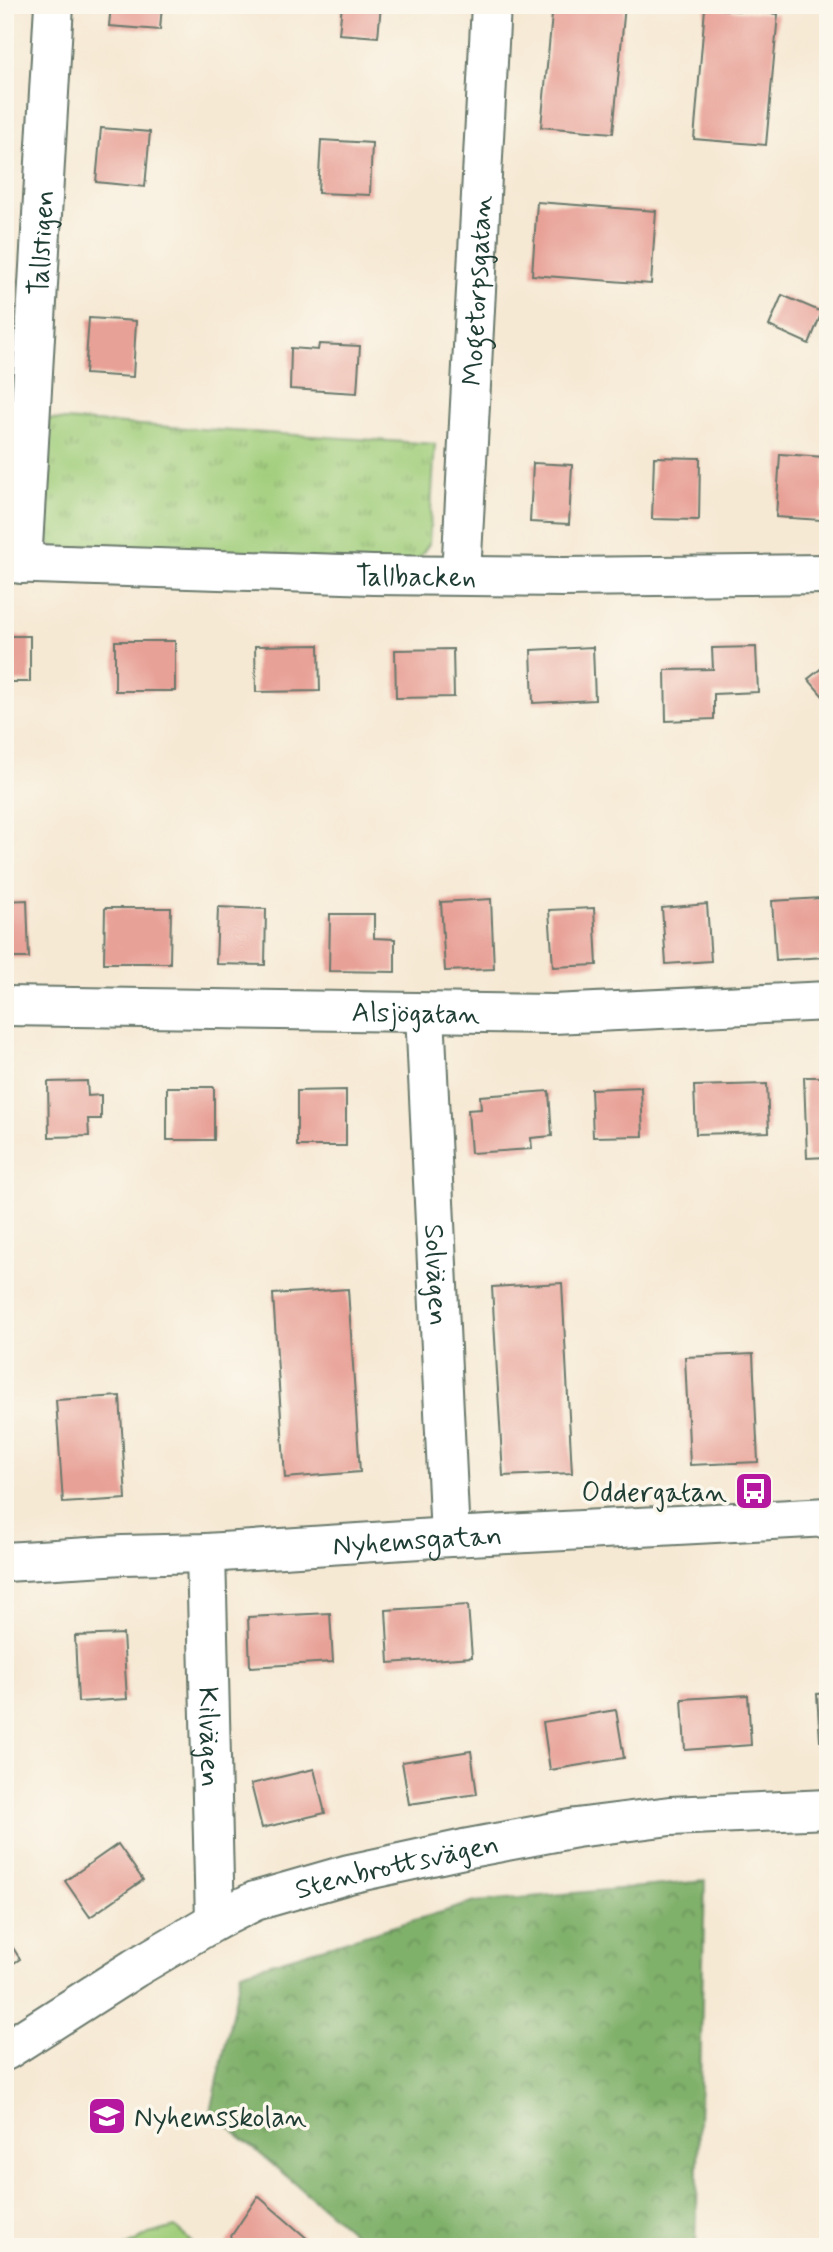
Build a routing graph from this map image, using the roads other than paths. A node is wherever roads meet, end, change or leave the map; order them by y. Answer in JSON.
{"nodes":[{"id":1,"x":54,"y":5,"type":"edge"},
{"id":2,"x":491,"y":5,"type":"edge"},
{"id":3,"x":14,"y":564,"type":"edge"},
{"id":4,"x":828,"y":574,"type":"edge"},
{"id":5,"x":461,"y":575,"type":"junction"},
{"id":6,"x":828,"y":1001,"type":"edge"},
{"id":7,"x":5,"y":1006,"type":"edge"},
{"id":8,"x":425,"y":1013,"type":"junction"},
{"id":9,"x":828,"y":1517,"type":"edge"},
{"id":10,"x":450,"y":1537,"type":"junction"},
{"id":11,"x":206,"y":1553,"type":"junction"},
{"id":12,"x":5,"y":1562,"type":"edge"},
{"id":13,"x":828,"y":1809,"type":"edge"},
{"id":14,"x":215,"y":1921,"type":"junction"},
{"id":15,"x":5,"y":2051,"type":"edge"}],
"edges":[{"from":1,"to":3,"type":"street","name":"Tallstigen"},
{"from":2,"to":5,"type":"street","name":"Mogetorpsgatan"},
{"from":3,"to":5,"type":"street","name":"Tallbacken"},
{"from":4,"to":5,"type":"street","name":"Tallbacken"},
{"from":6,"to":8,"type":"street","name":"Alsjögatan"},
{"from":7,"to":8,"type":"street","name":"Alsjögatan"},
{"from":8,"to":10,"type":"street","name":"Solvägen"},
{"from":9,"to":10,"type":"street","name":"Nyhemsgatan"},
{"from":10,"to":11,"type":"street","name":"Nyhemsgatan"},
{"from":11,"to":12,"type":"street","name":"Nyhemsgatan"},
{"from":11,"to":14,"type":"street","name":"Kilvägen"},
{"from":13,"to":14,"type":"street","name":"Stenbrottsvägen"},
{"from":14,"to":15,"type":"street","name":"Stenbrottsvägen"}]}
